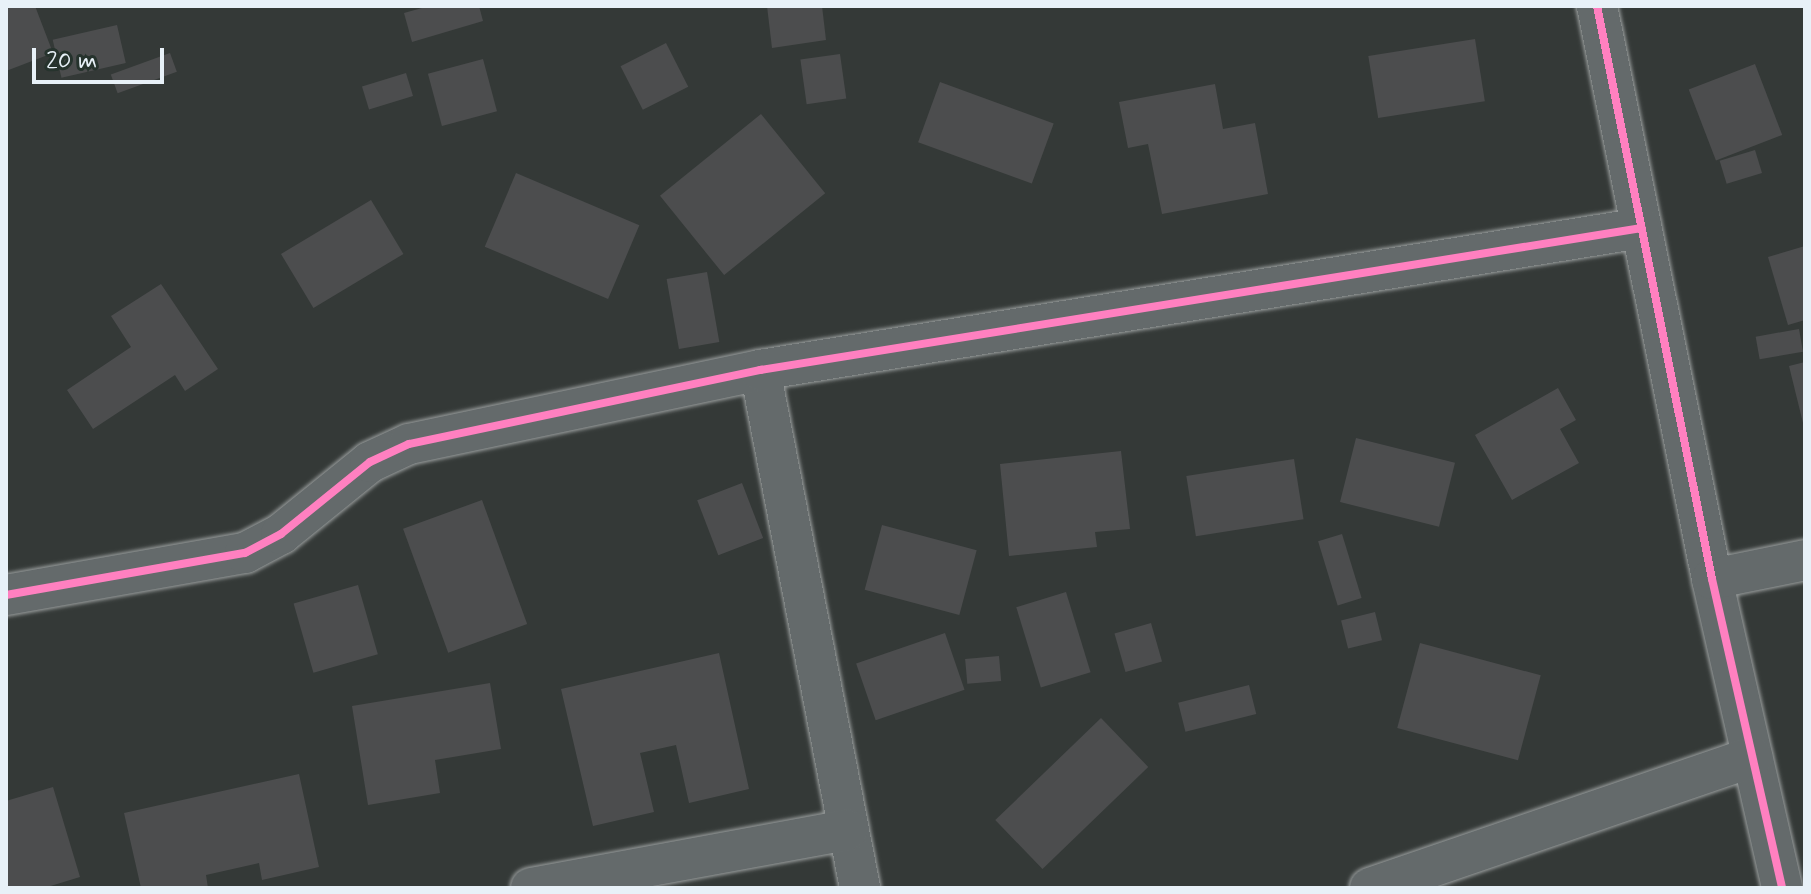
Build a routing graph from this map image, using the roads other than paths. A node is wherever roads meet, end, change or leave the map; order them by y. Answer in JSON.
{"nodes":[{"id":1,"x":1597,"y":6,"type":"edge"},
{"id":2,"x":1642,"y":228,"type":"junction"},
{"id":3,"x":760,"y":370,"type":"junction"},
{"id":4,"x":1805,"y":560,"type":"edge"},
{"id":5,"x":1712,"y":579,"type":"junction"},
{"id":6,"x":6,"y":595,"type":"edge"},
{"id":7,"x":1752,"y":757,"type":"junction"},
{"id":8,"x":848,"y":830,"type":"junction"},
{"id":9,"x":531,"y":888,"type":"edge"},
{"id":10,"x":860,"y":888,"type":"edge"},
{"id":11,"x":1370,"y":888,"type":"edge"},
{"id":12,"x":1782,"y":888,"type":"edge"}],
"edges":[{"from":1,"to":2,"type":"street"},
{"from":2,"to":3,"type":"street"},
{"from":2,"to":5,"type":"street"},
{"from":3,"to":6,"type":"street"},
{"from":3,"to":8,"type":"street"},
{"from":4,"to":5,"type":"street"},
{"from":5,"to":7,"type":"street"},
{"from":7,"to":11,"type":"street"},
{"from":7,"to":12,"type":"street"},
{"from":8,"to":9,"type":"street"},
{"from":8,"to":10,"type":"street"}]}
